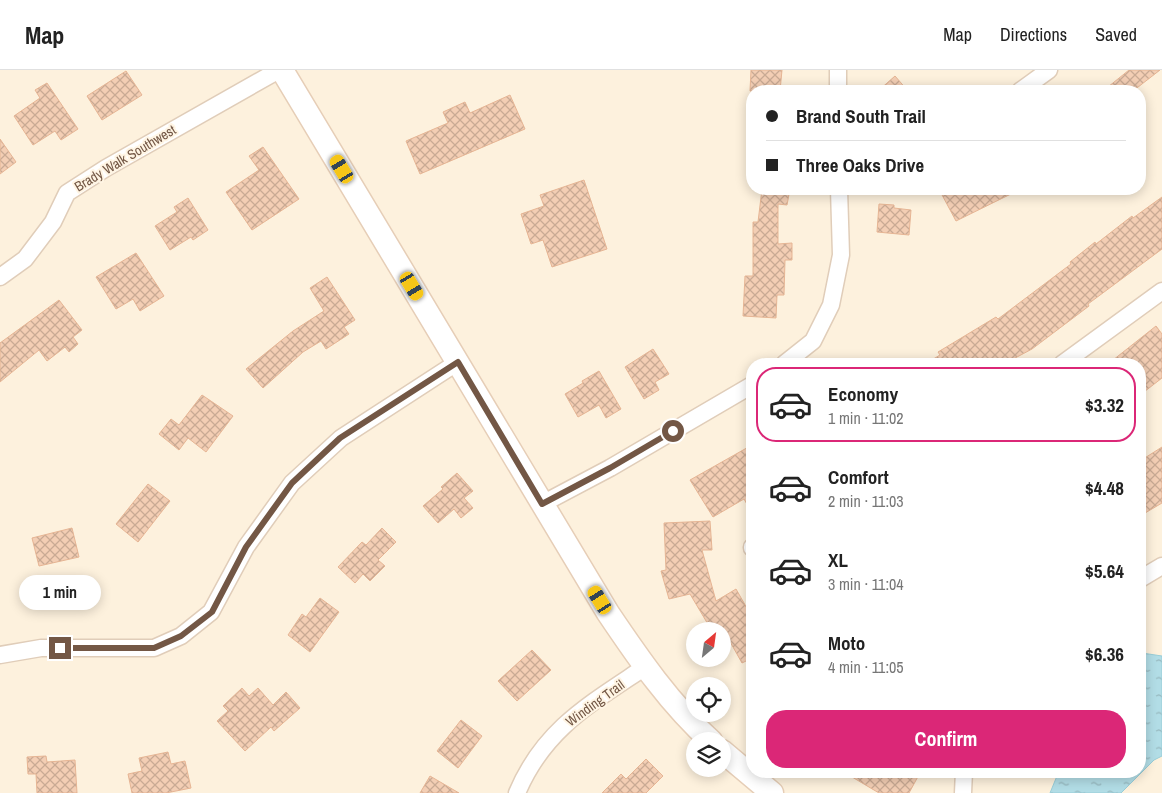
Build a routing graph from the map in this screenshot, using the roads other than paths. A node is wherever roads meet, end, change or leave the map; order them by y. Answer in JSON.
{"nodes":[{"id":1,"x":281,"y":70,"type":"edge"},
{"id":2,"x":838,"y":70,"type":"edge"},
{"id":3,"x":1049,"y":70,"type":"edge"},
{"id":4,"x":838,"y":85,"type":"edge"},
{"id":5,"x":1028,"y":85,"type":"edge"},
{"id":6,"x":839,"y":195,"type":"edge"},
{"id":7,"x":0,"y":277,"type":"edge"},
{"id":8,"x":1162,"y":291,"type":"edge"},
{"id":9,"x":792,"y":358,"type":"edge"},
{"id":10,"x":1070,"y":358,"type":"edge"},
{"id":11,"x":458,"y":362,"type":"junction"},
{"id":12,"x":746,"y":389,"type":"edge"},
{"id":13,"x":542,"y":504,"type":"junction"},
{"id":14,"x":1162,"y":566,"type":"edge"},
{"id":15,"x":1146,"y":575,"type":"edge"},
{"id":16,"x":0,"y":655,"type":"edge"},
{"id":17,"x":645,"y":667,"type":"junction"},
{"id":18,"x":702,"y":732,"type":"edge"},
{"id":19,"x":731,"y":759,"type":"edge"},
{"id":20,"x":746,"y":772,"type":"edge"},
{"id":21,"x":754,"y":778,"type":"edge"},
{"id":22,"x":964,"y":778,"type":"edge"},
{"id":23,"x":517,"y":793,"type":"edge"},
{"id":24,"x":772,"y":793,"type":"edge"},
{"id":25,"x":963,"y":793,"type":"edge"}],
"edges":[{"from":1,"to":7,"type":"street","name":"Brady Walk Southwest"},
{"from":1,"to":11,"type":"street"},
{"from":2,"to":4,"type":"street"},
{"from":3,"to":5,"type":"street"},
{"from":6,"to":9,"type":"street"},
{"from":8,"to":10,"type":"street"},
{"from":11,"to":13,"type":"street"},
{"from":11,"to":16,"type":"street"},
{"from":12,"to":13,"type":"street"},
{"from":13,"to":17,"type":"street"},
{"from":14,"to":15,"type":"street"},
{"from":17,"to":18,"type":"street"},
{"from":17,"to":23,"type":"street","name":"Winding Trail"},
{"from":19,"to":20,"type":"street"},
{"from":21,"to":24,"type":"street"},
{"from":22,"to":25,"type":"street"}]}
